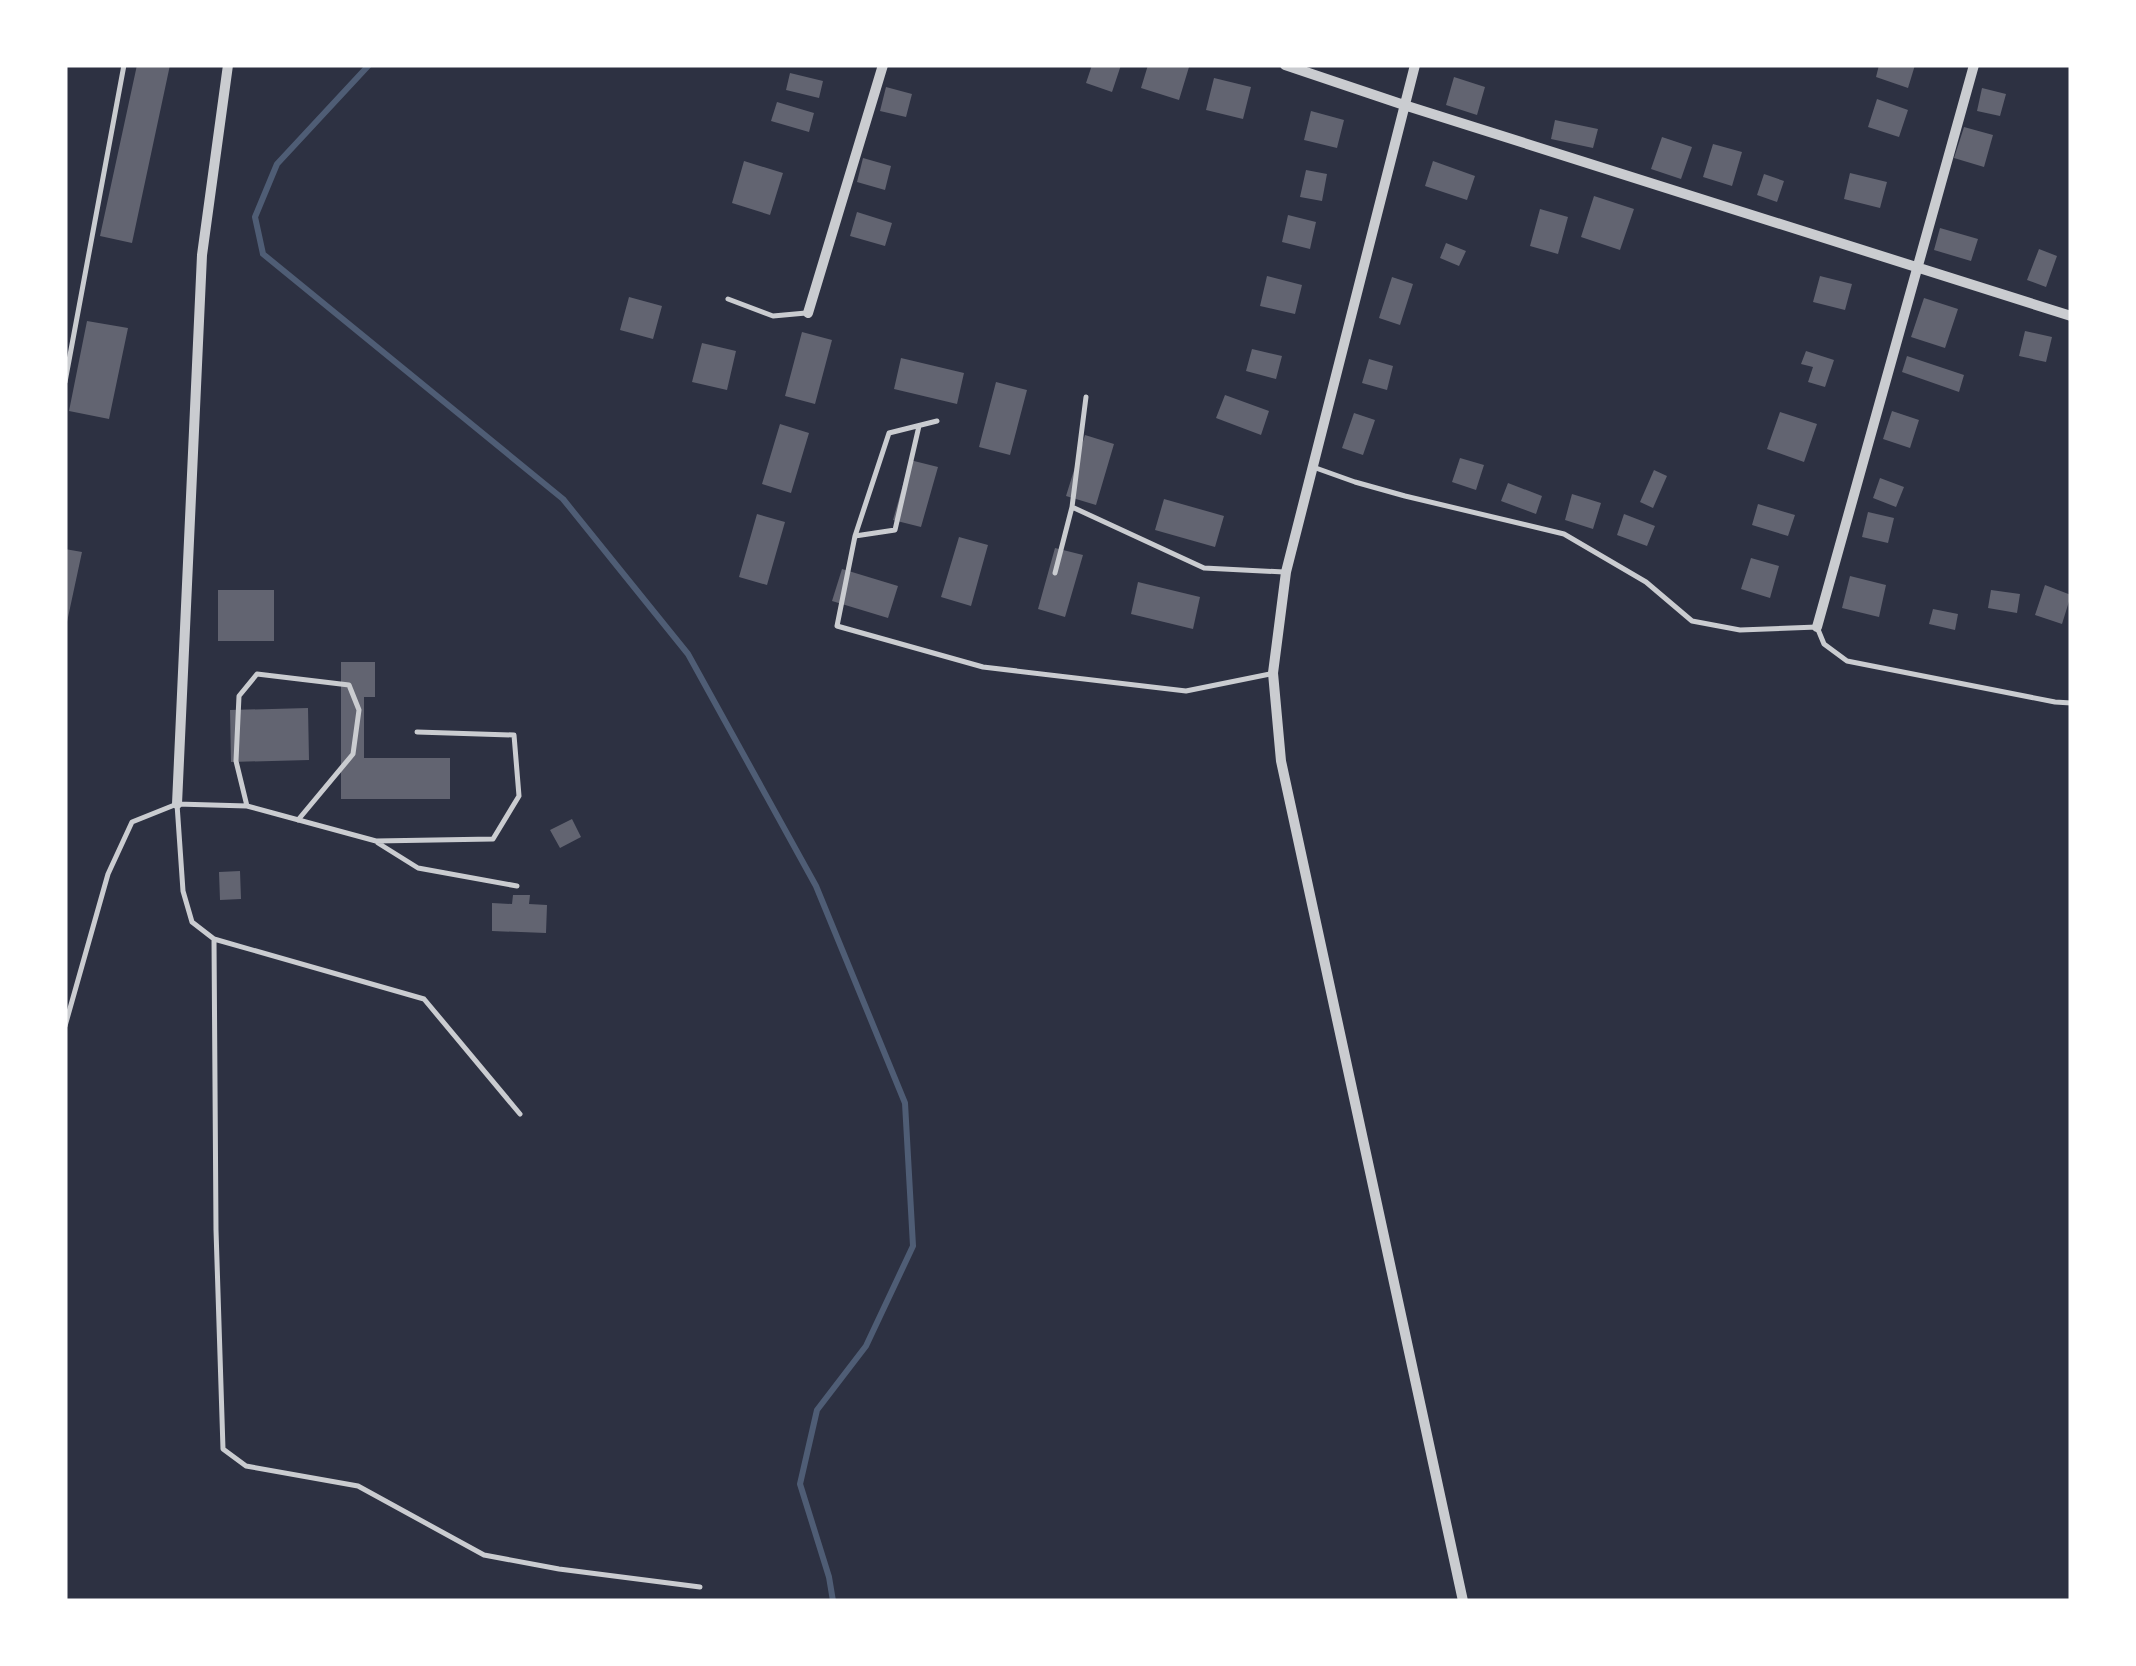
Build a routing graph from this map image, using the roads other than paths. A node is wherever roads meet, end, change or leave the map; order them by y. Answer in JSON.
{"nodes":[{"id":1,"x":124,"y":65,"type":"edge"},
{"id":2,"x":228,"y":65,"type":"edge"},
{"id":3,"x":883,"y":65,"type":"edge"},
{"id":4,"x":1286,"y":65,"type":"edge"},
{"id":5,"x":1415,"y":65,"type":"edge"},
{"id":6,"x":1974,"y":65,"type":"edge"},
{"id":7,"x":1404,"y":105,"type":"junction"},
{"id":8,"x":1918,"y":268,"type":"junction"},
{"id":9,"x":728,"y":298,"type":"dead end"},
{"id":10,"x":808,"y":313,"type":"joint"},
{"id":11,"x":2071,"y":316,"type":"edge"},
{"id":12,"x":65,"y":382,"type":"edge"},
{"id":13,"x":1086,"y":397,"type":"dead end"},
{"id":14,"x":937,"y":421,"type":"dead end"},
{"id":15,"x":920,"y":426,"type":"junction"},
{"id":16,"x":1313,"y":467,"type":"junction"},
{"id":17,"x":1072,"y":507,"type":"junction"},
{"id":18,"x":855,"y":536,"type":"junction"},
{"id":19,"x":1286,"y":572,"type":"junction"},
{"id":20,"x":1055,"y":573,"type":"dead end"},
{"id":21,"x":1817,"y":627,"type":"junction"},
{"id":22,"x":1273,"y":674,"type":"junction"},
{"id":23,"x":2071,"y":704,"type":"edge"},
{"id":24,"x":417,"y":732,"type":"dead end"},
{"id":25,"x":177,"y":804,"type":"junction"},
{"id":26,"x":247,"y":806,"type":"junction"},
{"id":27,"x":298,"y":820,"type":"junction"},
{"id":28,"x":376,"y":841,"type":"junction"},
{"id":29,"x":517,"y":886,"type":"dead end"},
{"id":30,"x":214,"y":939,"type":"junction"},
{"id":31,"x":65,"y":1026,"type":"edge"},
{"id":32,"x":520,"y":1114,"type":"dead end"},
{"id":33,"x":700,"y":1587,"type":"dead end"},
{"id":34,"x":1463,"y":1601,"type":"edge"}],
"edges":[{"from":1,"to":12,"type":"lane"},
{"from":2,"to":25,"type":"street"},
{"from":3,"to":10,"type":"street"},
{"from":4,"to":7,"type":"street"},
{"from":5,"to":7,"type":"street"},
{"from":6,"to":8,"type":"street"},
{"from":7,"to":8,"type":"street"},
{"from":7,"to":16,"type":"street"},
{"from":8,"to":11,"type":"street"},
{"from":8,"to":21,"type":"street"},
{"from":9,"to":10,"type":"lane"},
{"from":13,"to":17,"type":"lane"},
{"from":14,"to":15,"type":"lane"},
{"from":15,"to":18,"type":"lane"},
{"from":15,"to":18,"type":"lane"},
{"from":16,"to":19,"type":"street"},
{"from":16,"to":21,"type":"lane"},
{"from":17,"to":19,"type":"lane"},
{"from":17,"to":20,"type":"lane"},
{"from":18,"to":22,"type":"lane"},
{"from":19,"to":22,"type":"street"},
{"from":21,"to":23,"type":"lane"},
{"from":22,"to":34,"type":"street"},
{"from":24,"to":28,"type":"lane"},
{"from":25,"to":26,"type":"lane"},
{"from":25,"to":30,"type":"lane"},
{"from":25,"to":31,"type":"lane"},
{"from":26,"to":27,"type":"lane"},
{"from":26,"to":27,"type":"lane"},
{"from":27,"to":28,"type":"lane"},
{"from":28,"to":29,"type":"lane"},
{"from":30,"to":32,"type":"lane"},
{"from":30,"to":33,"type":"lane"}]}
